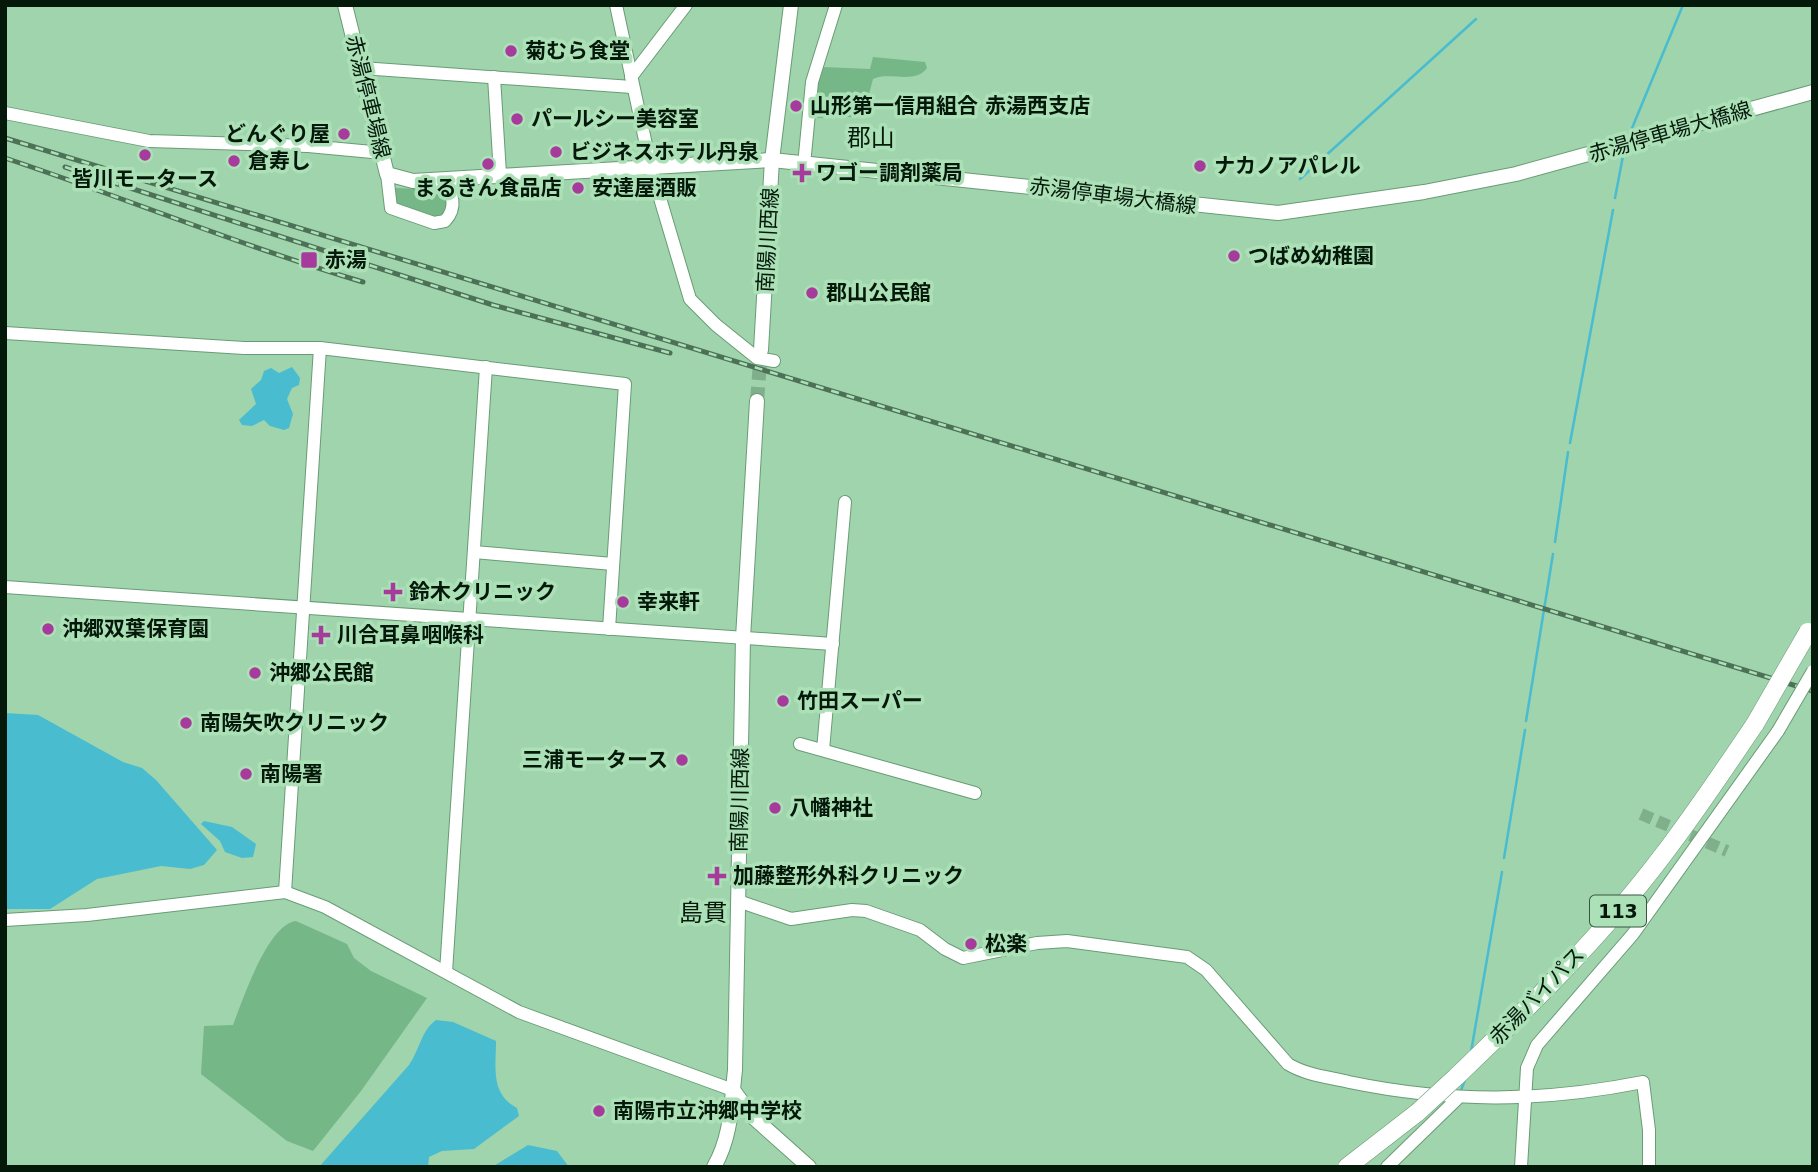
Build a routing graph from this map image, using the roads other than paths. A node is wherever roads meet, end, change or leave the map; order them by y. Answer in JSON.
{"nodes":[{"id":1,"x":345,"y":5,"type":"edge"},
{"id":2,"x":615,"y":5,"type":"edge"},
{"id":3,"x":685,"y":5,"type":"edge"},
{"id":4,"x":791,"y":5,"type":"edge"},
{"id":5,"x":836,"y":5,"type":"edge"},
{"id":6,"x":361,"y":68,"type":"junction"},
{"id":7,"x":494,"y":77,"type":"junction"},
{"id":8,"x":632,"y":82,"type":"junction"},
{"id":9,"x":1813,"y":92,"type":"edge"},
{"id":10,"x":5,"y":113,"type":"edge"},
{"id":11,"x":383,"y":153,"type":"junction"},
{"id":12,"x":772,"y":160,"type":"junction"},
{"id":13,"x":804,"y":165,"type":"junction"},
{"id":14,"x":651,"y":168,"type":"junction"},
{"id":15,"x":500,"y":174,"type":"junction"},
{"id":16,"x":394,"y":176,"type":"junction"},
{"id":17,"x":444,"y":179,"type":"junction"},
{"id":18,"x":5,"y":332,"type":"edge"},
{"id":19,"x":320,"y":348,"type":"junction"},
{"id":20,"x":761,"y":350,"type":"tunnel mouth"},
{"id":21,"x":774,"y":361,"type":"dead end"},
{"id":22,"x":486,"y":367,"type":"junction"},
{"id":23,"x":757,"y":401,"type":"tunnel mouth"},
{"id":24,"x":845,"y":502,"type":"dead end"},
{"id":25,"x":474,"y":552,"type":"junction"},
{"id":26,"x":612,"y":565,"type":"junction"},
{"id":27,"x":5,"y":587,"type":"edge"},
{"id":28,"x":302,"y":606,"type":"junction"},
{"id":29,"x":469,"y":618,"type":"junction"},
{"id":30,"x":1810,"y":628,"type":"edge"},
{"id":31,"x":609,"y":629,"type":"junction"},
{"id":32,"x":743,"y":638,"type":"junction"},
{"id":33,"x":833,"y":644,"type":"junction"},
{"id":34,"x":1813,"y":671,"type":"edge"},
{"id":35,"x":800,"y":744,"type":"dead end"},
{"id":36,"x":823,"y":750,"type":"junction"},
{"id":37,"x":975,"y":793,"type":"dead end"},
{"id":38,"x":285,"y":892,"type":"junction"},
{"id":39,"x":738,"y":901,"type":"junction"},
{"id":40,"x":5,"y":920,"type":"edge"},
{"id":41,"x":446,"y":972,"type":"junction"},
{"id":42,"x":733,"y":1090,"type":"junction"},
{"id":43,"x":1523,"y":1098,"type":"junction"},
{"id":44,"x":1457,"y":1099,"type":"junction"},
{"id":45,"x":1352,"y":1165,"type":"edge"},
{"id":46,"x":714,"y":1167,"type":"edge"},
{"id":47,"x":809,"y":1167,"type":"edge"},
{"id":48,"x":1387,"y":1167,"type":"edge"},
{"id":49,"x":1521,"y":1167,"type":"edge"},
{"id":50,"x":1649,"y":1167,"type":"edge"}],
"edges":[{"from":1,"to":6,"type":"main road","name":"赤湯停車場線"},
{"from":2,"to":8,"type":"street"},
{"from":3,"to":8,"type":"street"},
{"from":4,"to":12,"type":"main road","name":"南陽川西線"},
{"from":5,"to":13,"type":"street"},
{"from":6,"to":7,"type":"street"},
{"from":6,"to":11,"type":"main road","name":"赤湯停車場線"},
{"from":7,"to":8,"type":"street"},
{"from":7,"to":15,"type":"street"},
{"from":8,"to":14,"type":"street"},
{"from":9,"to":13,"type":"main road","name":"赤湯停車場大橋線"},
{"from":10,"to":11,"type":"street"},
{"from":11,"to":16,"type":"main road","name":"赤湯停車場線"},
{"from":12,"to":13,"type":"main road","name":"赤湯停車場大橋線"},
{"from":12,"to":14,"type":"main road","name":"赤湯停車場大橋線"},
{"from":12,"to":20,"type":"main road","name":"南陽川西線"},
{"from":14,"to":15,"type":"main road","name":"赤湯停車場大橋線"},
{"from":14,"to":21,"type":"street"},
{"from":15,"to":17,"type":"main road","name":"赤湯停車場大橋線"},
{"from":16,"to":17,"type":"main road","name":"赤湯停車場大橋線"},
{"from":16,"to":17,"type":"street"},
{"from":18,"to":19,"type":"street"},
{"from":19,"to":22,"type":"street"},
{"from":19,"to":28,"type":"street"},
{"from":22,"to":25,"type":"street"},
{"from":22,"to":26,"type":"street"},
{"from":23,"to":32,"type":"main road","name":"南陽川西線"},
{"from":24,"to":33,"type":"street"},
{"from":25,"to":26,"type":"street"},
{"from":25,"to":29,"type":"street"},
{"from":26,"to":31,"type":"street"},
{"from":27,"to":28,"type":"street"},
{"from":28,"to":29,"type":"street"},
{"from":28,"to":38,"type":"street"},
{"from":29,"to":31,"type":"street"},
{"from":29,"to":41,"type":"street"},
{"from":30,"to":45,"type":"highway","name":"赤湯バイパス","number":"113","bridge":true},
{"from":31,"to":32,"type":"street"},
{"from":32,"to":33,"type":"street"},
{"from":32,"to":39,"type":"main road","name":"南陽川西線"},
{"from":33,"to":36,"type":"street"},
{"from":34,"to":43,"type":"street","bridge":true},
{"from":35,"to":36,"type":"street"},
{"from":36,"to":37,"type":"street"},
{"from":38,"to":40,"type":"street"},
{"from":38,"to":41,"type":"street"},
{"from":39,"to":42,"type":"main road","name":"南陽川西線"},
{"from":39,"to":44,"type":"street"},
{"from":41,"to":42,"type":"street"},
{"from":42,"to":46,"type":"main road","name":"南陽川西線"},
{"from":42,"to":47,"type":"main road"},
{"from":43,"to":44,"type":"street"},
{"from":43,"to":49,"type":"street"},
{"from":43,"to":50,"type":"street"},
{"from":44,"to":48,"type":"street"}]}
